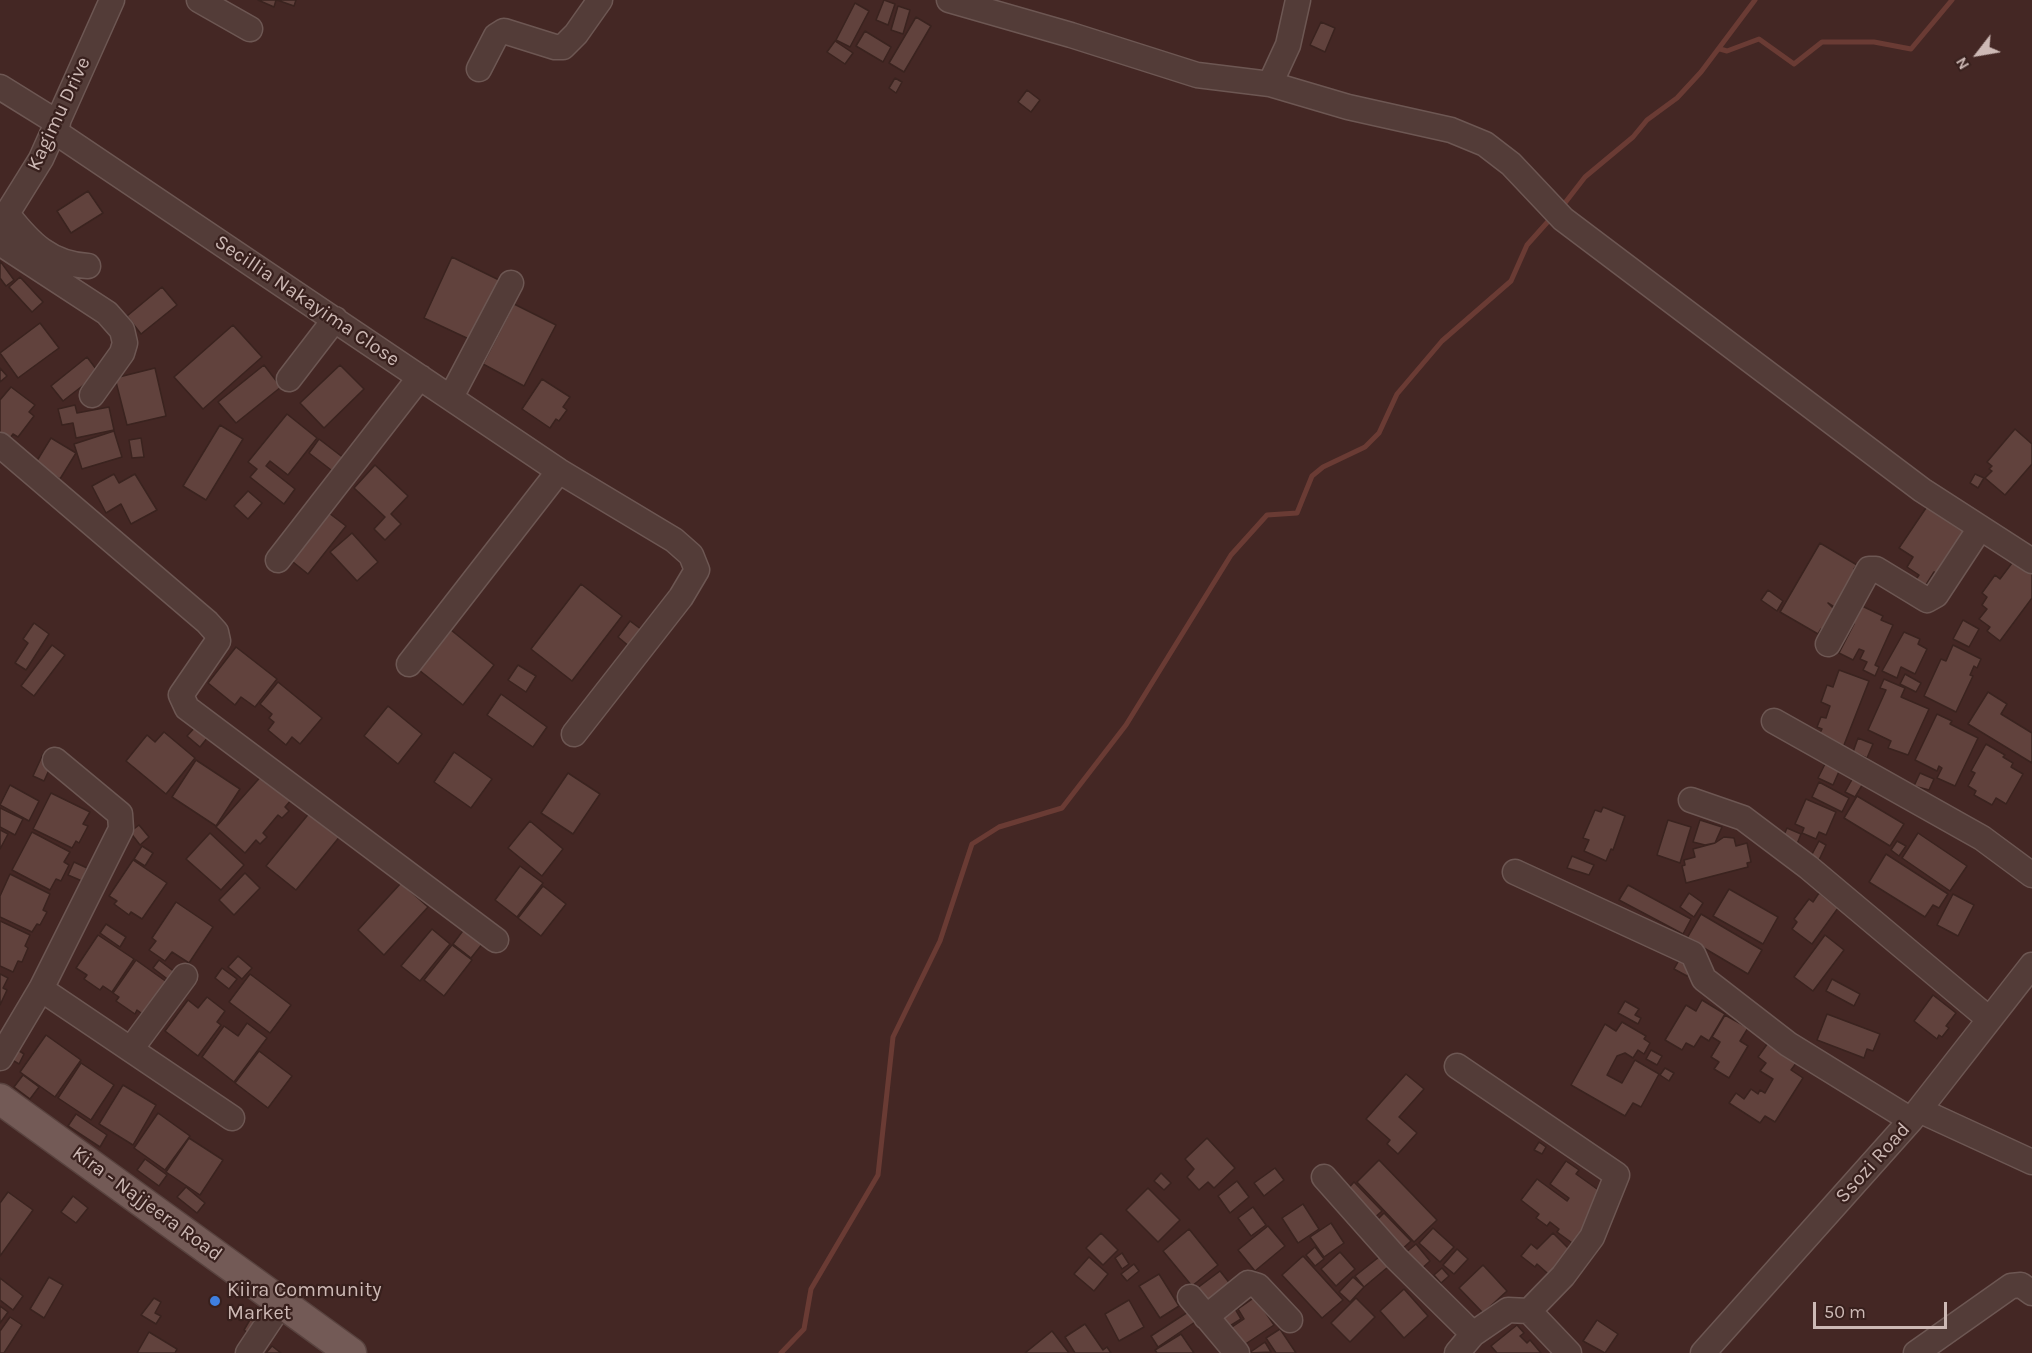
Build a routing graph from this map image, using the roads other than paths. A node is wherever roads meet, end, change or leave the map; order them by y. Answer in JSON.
{"nodes":[{"id":1,"x":112,"y":0,"type":"edge"},
{"id":2,"x":200,"y":0,"type":"edge"},
{"id":3,"x":600,"y":0,"type":"edge"},
{"id":4,"x":949,"y":0,"type":"edge"},
{"id":5,"x":1298,"y":0,"type":"edge"},
{"id":6,"x":250,"y":29,"type":"dead end"},
{"id":7,"x":479,"y":69,"type":"dead end"},
{"id":8,"x":1270,"y":84,"type":"junction"},
{"id":9,"x":0,"y":87,"type":"edge"},
{"id":10,"x":56,"y":127,"type":"junction"},
{"id":11,"x":4,"y":220,"type":"edge"},
{"id":12,"x":0,"y":243,"type":"edge"},
{"id":13,"x":88,"y":266,"type":"dead end"},
{"id":14,"x":511,"y":283,"type":"dead end"},
{"id":15,"x":335,"y":319,"type":"junction"},
{"id":16,"x":420,"y":377,"type":"junction"},
{"id":17,"x":288,"y":379,"type":"dead end"},
{"id":18,"x":92,"y":395,"type":"dead end"},
{"id":19,"x":451,"y":397,"type":"junction"},
{"id":20,"x":0,"y":445,"type":"edge"},
{"id":21,"x":559,"y":471,"type":"junction"},
{"id":22,"x":1980,"y":528,"type":"junction"},
{"id":23,"x":278,"y":560,"type":"dead end"},
{"id":24,"x":2032,"y":561,"type":"edge"},
{"id":25,"x":1828,"y":644,"type":"dead end"},
{"id":26,"x":409,"y":664,"type":"dead end"},
{"id":27,"x":1774,"y":721,"type":"dead end"},
{"id":28,"x":574,"y":734,"type":"dead end"},
{"id":29,"x":55,"y":760,"type":"dead end"},
{"id":30,"x":1690,"y":800,"type":"dead end"},
{"id":31,"x":1515,"y":872,"type":"dead end"},
{"id":32,"x":2032,"y":875,"type":"edge"},
{"id":33,"x":496,"y":940,"type":"dead end"},
{"id":34,"x":2032,"y":965,"type":"edge"},
{"id":35,"x":185,"y":975,"type":"dead end"},
{"id":36,"x":41,"y":988,"type":"junction"},
{"id":37,"x":1989,"y":1019,"type":"junction"},
{"id":38,"x":131,"y":1049,"type":"junction"},
{"id":39,"x":0,"y":1058,"type":"edge"},
{"id":40,"x":1457,"y":1066,"type":"dead end"},
{"id":41,"x":0,"y":1099,"type":"edge"},
{"id":42,"x":1915,"y":1115,"type":"junction"},
{"id":43,"x":232,"y":1118,"type":"dead end"},
{"id":44,"x":2032,"y":1162,"type":"edge"},
{"id":45,"x":1324,"y":1177,"type":"dead end"},
{"id":46,"x":2032,"y":1293,"type":"edge"},
{"id":47,"x":1190,"y":1298,"type":"dead end"},
{"id":48,"x":282,"y":1302,"type":"junction"},
{"id":49,"x":1529,"y":1311,"type":"junction"},
{"id":50,"x":1206,"y":1317,"type":"junction"},
{"id":51,"x":1290,"y":1320,"type":"dead end"},
{"id":52,"x":1473,"y":1334,"type":"junction"},
{"id":53,"x":248,"y":1353,"type":"edge"},
{"id":54,"x":351,"y":1353,"type":"edge"},
{"id":55,"x":1237,"y":1353,"type":"edge"},
{"id":56,"x":1457,"y":1353,"type":"edge"},
{"id":57,"x":1569,"y":1353,"type":"edge"},
{"id":58,"x":1703,"y":1353,"type":"edge"},
{"id":59,"x":1916,"y":1353,"type":"edge"}],
"edges":[{"from":1,"to":10,"type":"street","name":"Kagimu Drive"},
{"from":2,"to":6,"type":"street"},
{"from":3,"to":7,"type":"street"},
{"from":4,"to":8,"type":"street"},
{"from":5,"to":8,"type":"street"},
{"from":8,"to":22,"type":"street"},
{"from":9,"to":10,"type":"street","name":"Secillia Nakayima Close"},
{"from":10,"to":11,"type":"street","name":"Kagimu Drive"},
{"from":10,"to":15,"type":"street","name":"Secillia Nakayima Close"},
{"from":11,"to":13,"type":"street"},
{"from":12,"to":18,"type":"street"},
{"from":14,"to":19,"type":"street"},
{"from":15,"to":16,"type":"street","name":"Secillia Nakayima Close"},
{"from":15,"to":17,"type":"street"},
{"from":16,"to":19,"type":"street","name":"Secillia Nakayima Close"},
{"from":16,"to":23,"type":"street"},
{"from":19,"to":21,"type":"street","name":"Secillia Nakayima Close"},
{"from":20,"to":33,"type":"street"},
{"from":21,"to":26,"type":"street"},
{"from":21,"to":28,"type":"street","name":"Secillia Nakayima Close"},
{"from":22,"to":24,"type":"street"},
{"from":22,"to":25,"type":"street"},
{"from":27,"to":32,"type":"street"},
{"from":29,"to":36,"type":"street"},
{"from":30,"to":37,"type":"street"},
{"from":31,"to":42,"type":"street"},
{"from":34,"to":37,"type":"street","name":"Ssozi Road"},
{"from":35,"to":38,"type":"street"},
{"from":36,"to":38,"type":"street"},
{"from":36,"to":39,"type":"street"},
{"from":37,"to":42,"type":"street","name":"Ssozi Road"},
{"from":38,"to":43,"type":"street"},
{"from":40,"to":49,"type":"street"},
{"from":41,"to":48,"type":"main road","name":"Kira - Najjeera Road"},
{"from":42,"to":44,"type":"street"},
{"from":42,"to":58,"type":"street","name":"Ssozi Road"},
{"from":45,"to":52,"type":"street"},
{"from":46,"to":59,"type":"street"},
{"from":47,"to":50,"type":"street"},
{"from":48,"to":53,"type":"street"},
{"from":48,"to":54,"type":"main road","name":"Kira - Najjeera Road"},
{"from":49,"to":52,"type":"street"},
{"from":49,"to":57,"type":"street"},
{"from":50,"to":51,"type":"street"},
{"from":50,"to":55,"type":"street"},
{"from":52,"to":56,"type":"street"}]}
